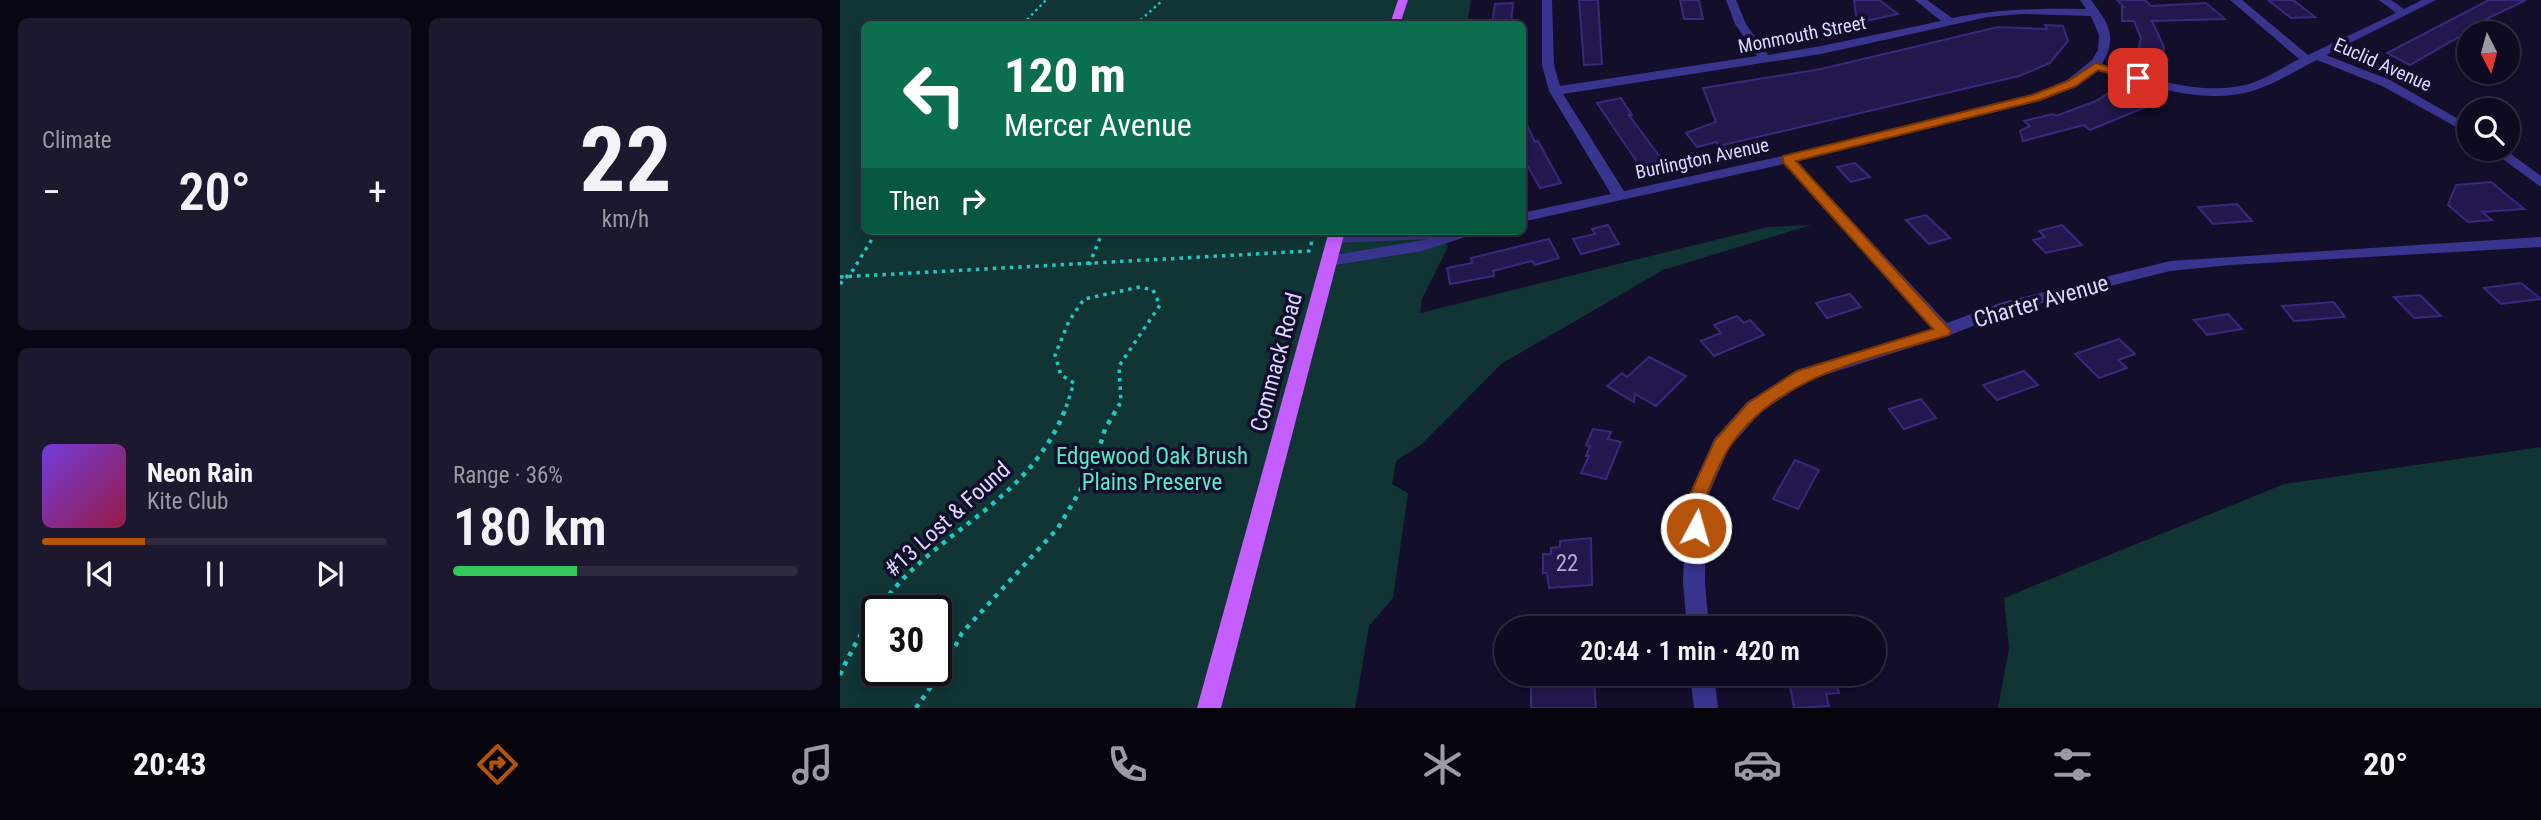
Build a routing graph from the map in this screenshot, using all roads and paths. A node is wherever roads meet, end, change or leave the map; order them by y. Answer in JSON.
{"nodes":[{"id":1,"x":1046,"y":0,"type":"edge"},
{"id":2,"x":1163,"y":0,"type":"edge"},
{"id":3,"x":1391,"y":0,"type":"edge"},
{"id":4,"x":1403,"y":0,"type":"edge"},
{"id":5,"x":1547,"y":0,"type":"edge"},
{"id":6,"x":1731,"y":0,"type":"edge"},
{"id":7,"x":1920,"y":0,"type":"edge"},
{"id":8,"x":2085,"y":0,"type":"edge"},
{"id":9,"x":2235,"y":0,"type":"edge"},
{"id":10,"x":2384,"y":0,"type":"edge"},
{"id":11,"x":2431,"y":0,"type":"edge"},
{"id":12,"x":2097,"y":13,"type":"junction"},
{"id":13,"x":2403,"y":13,"type":"junction"},
{"id":14,"x":1026,"y":21,"type":"edge"},
{"id":15,"x":1140,"y":21,"type":"edge"},
{"id":16,"x":1388,"y":21,"type":"edge"},
{"id":17,"x":1396,"y":21,"type":"edge"},
{"id":18,"x":1949,"y":21,"type":"junction"},
{"id":19,"x":2312,"y":58,"type":"junction"},
{"id":20,"x":1765,"y":59,"type":"junction"},
{"id":21,"x":2096,"y":66,"type":"junction"},
{"id":22,"x":1555,"y":91,"type":"junction"},
{"id":23,"x":2457,"y":123,"type":"edge"},
{"id":24,"x":1787,"y":159,"type":"junction"},
{"id":25,"x":2512,"y":161,"type":"edge"},
{"id":26,"x":2541,"y":183,"type":"edge"},
{"id":27,"x":1619,"y":195,"type":"junction"},
{"id":28,"x":1526,"y":217,"type":"edge"},
{"id":29,"x":874,"y":235,"type":"edge"},
{"id":30,"x":1101,"y":235,"type":"edge"},
{"id":31,"x":1314,"y":235,"type":"edge"},
{"id":32,"x":1336,"y":235,"type":"edge"},
{"id":33,"x":1458,"y":235,"type":"edge"},
{"id":34,"x":2541,"y":242,"type":"edge"},
{"id":35,"x":1329,"y":261,"type":"junction"},
{"id":36,"x":1089,"y":265,"type":"junction"},
{"id":37,"x":840,"y":277,"type":"edge"},
{"id":38,"x":846,"y":277,"type":"junction"},
{"id":39,"x":840,"y":284,"type":"edge"},
{"id":40,"x":1944,"y":331,"type":"junction"},
{"id":41,"x":1697,"y":616,"type":"edge"},
{"id":42,"x":840,"y":676,"type":"edge"},
{"id":43,"x":1703,"y":686,"type":"edge"},
{"id":44,"x":916,"y":708,"type":"edge"},
{"id":45,"x":1209,"y":708,"type":"edge"},
{"id":46,"x":1706,"y":708,"type":"edge"}],
"edges":[{"from":1,"to":14,"type":"path"},
{"from":2,"to":15,"type":"path"},
{"from":3,"to":16,"type":"main road"},
{"from":4,"to":17,"type":"main road"},
{"from":5,"to":22,"type":"street"},
{"from":6,"to":20,"type":"street"},
{"from":7,"to":18,"type":"street"},
{"from":8,"to":12,"type":"street"},
{"from":9,"to":19,"type":"street","name":"Euclid Avenue"},
{"from":10,"to":13,"type":"street"},
{"from":11,"to":13,"type":"street"},
{"from":12,"to":18,"type":"street","name":"Monmouth Street"},
{"from":12,"to":21,"type":"street"},
{"from":13,"to":19,"type":"street"},
{"from":18,"to":20,"type":"street","name":"Monmouth Street"},
{"from":19,"to":21,"type":"street"},
{"from":19,"to":23,"type":"street","name":"Euclid Avenue"},
{"from":20,"to":22,"type":"street","name":"Monmouth Street"},
{"from":21,"to":24,"type":"street","name":"Burlington Avenue"},
{"from":22,"to":27,"type":"street"},
{"from":24,"to":27,"type":"street","name":"Burlington Avenue"},
{"from":24,"to":40,"type":"street"},
{"from":25,"to":26,"type":"street"},
{"from":27,"to":28,"type":"street","name":"Burlington Avenue"},
{"from":29,"to":38,"type":"path"},
{"from":30,"to":36,"type":"path"},
{"from":31,"to":36,"type":"path"},
{"from":32,"to":35,"type":"main road","name":"Commack Road"},
{"from":33,"to":35,"type":"street"},
{"from":34,"to":40,"type":"street","name":"Charter Avenue"},
{"from":35,"to":45,"type":"main road","name":"Commack Road"},
{"from":36,"to":38,"type":"path"},
{"from":37,"to":38,"type":"path"},
{"from":38,"to":39,"type":"path"},
{"from":40,"to":41,"type":"street","name":"Charter Avenue"},
{"from":42,"to":44,"type":"path","name":"#13 Lost & Found"},
{"from":43,"to":46,"type":"street"}]}
